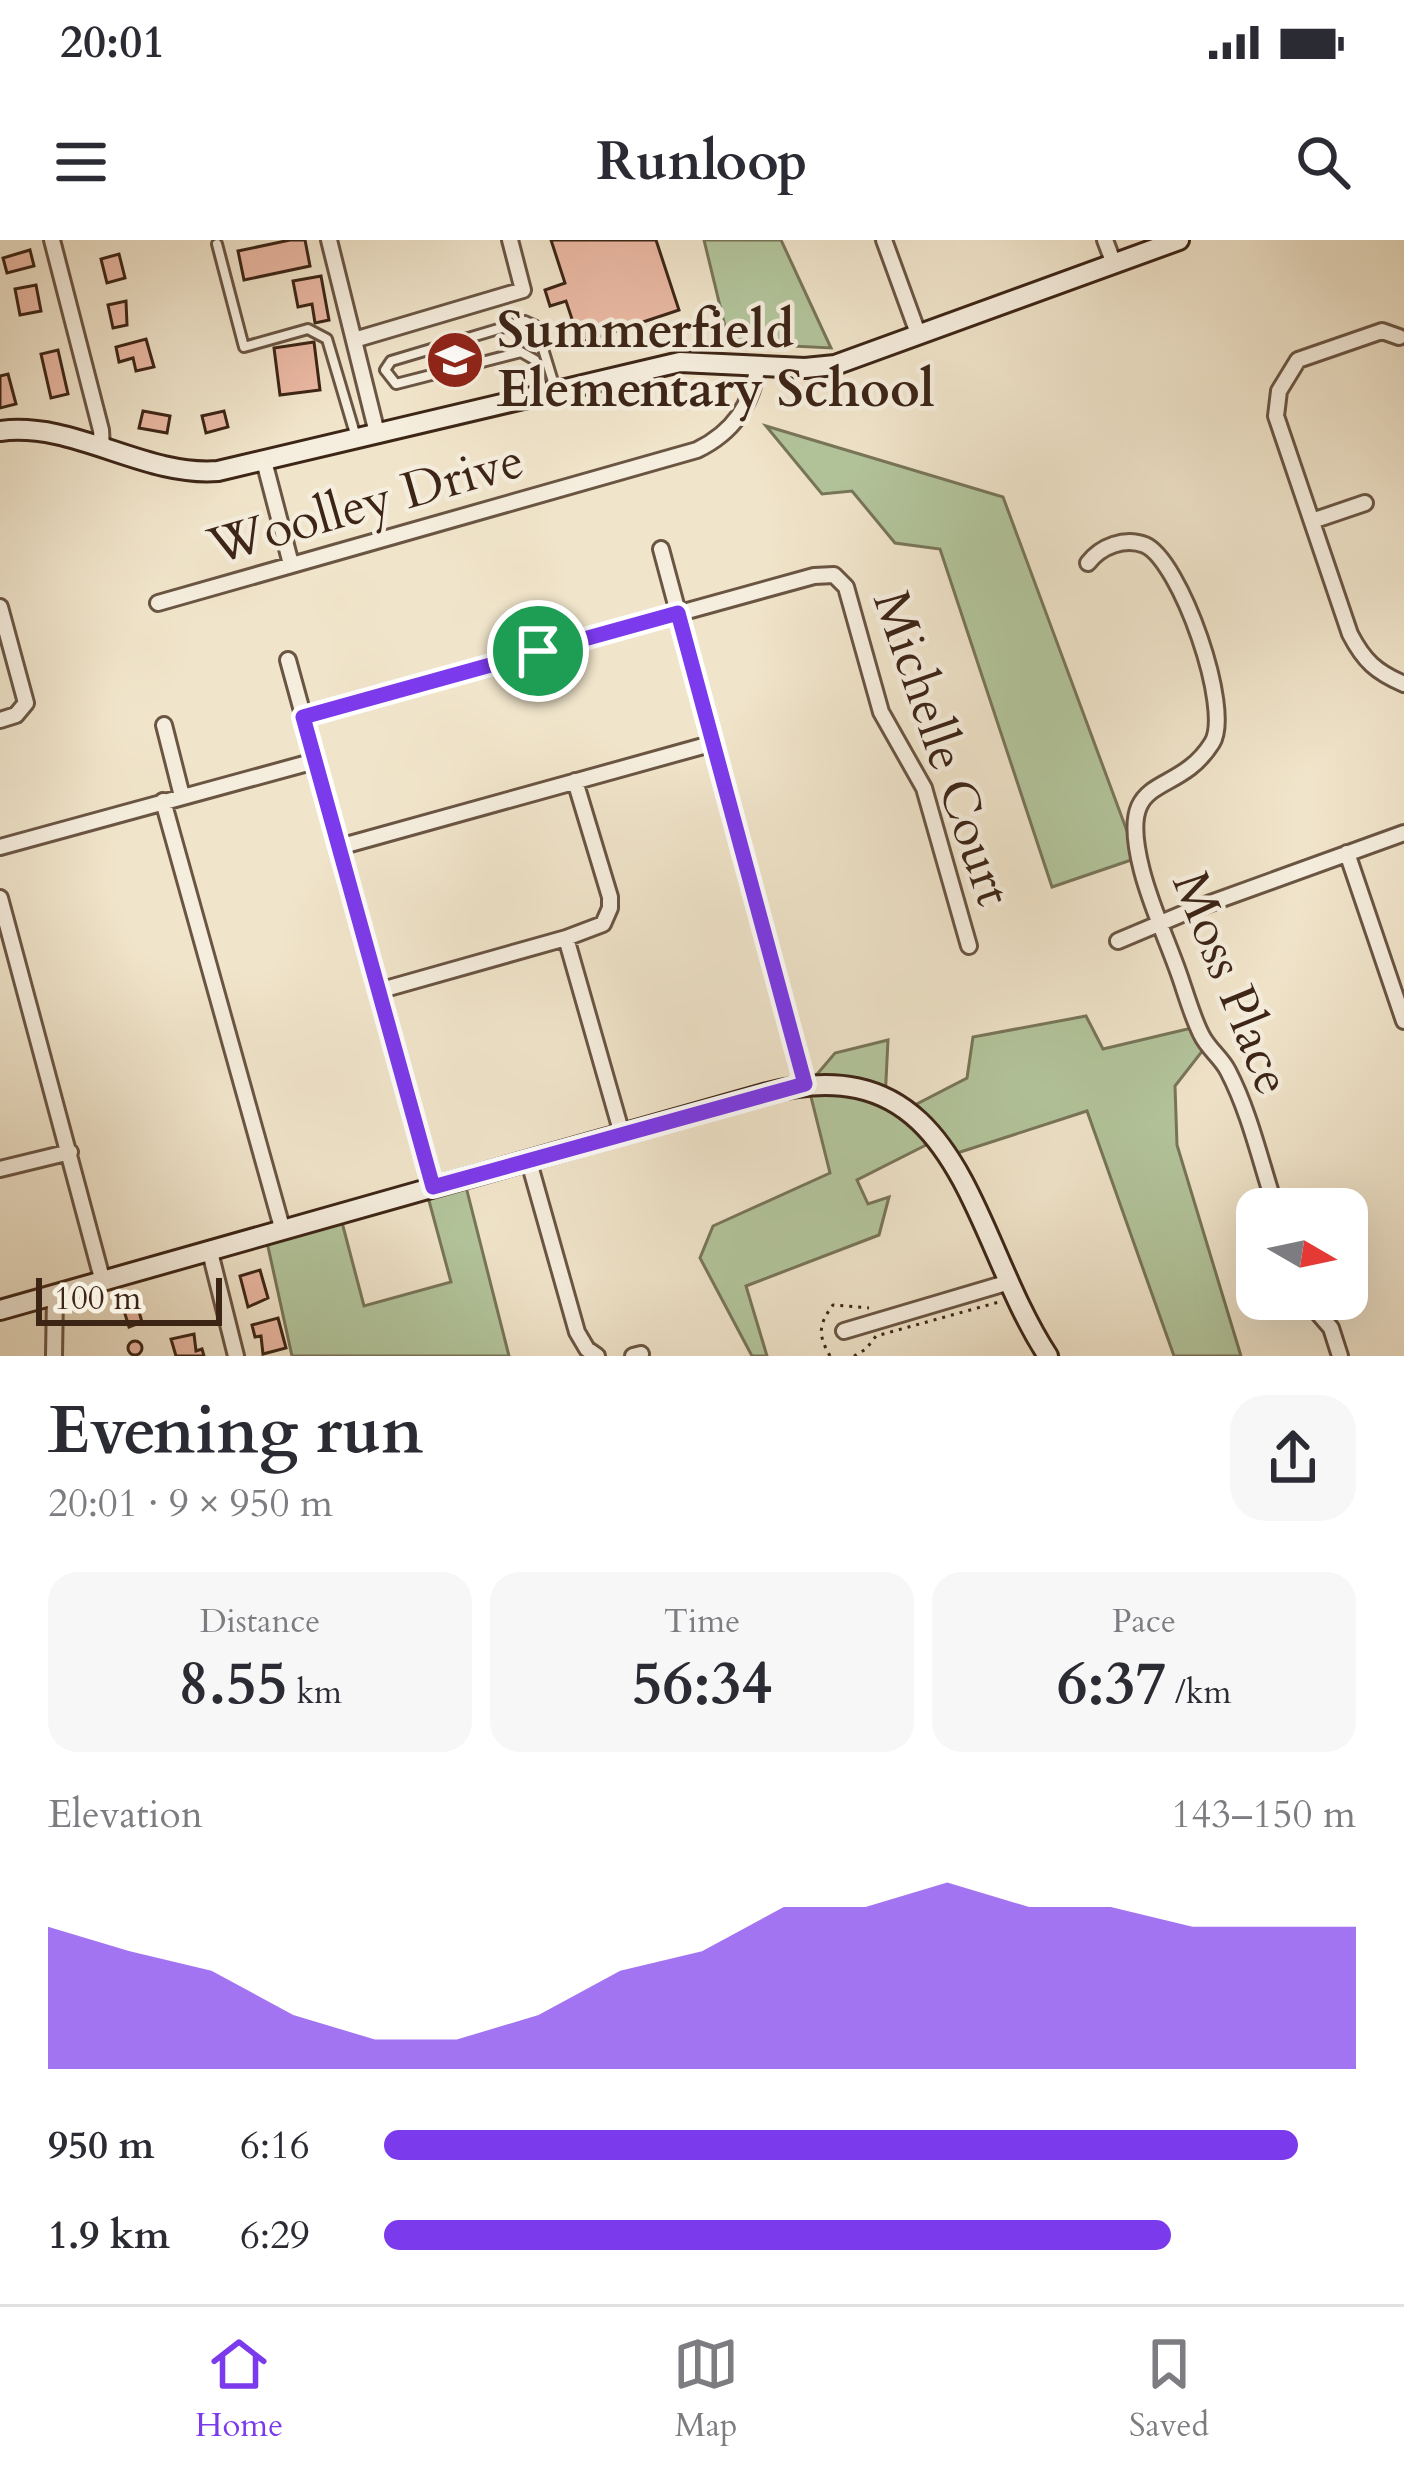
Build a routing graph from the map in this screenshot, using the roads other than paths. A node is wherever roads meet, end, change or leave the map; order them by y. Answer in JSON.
{"nodes":[{"id":1,"x":52,"y":240,"type":"edge"},
{"id":2,"x":329,"y":240,"type":"edge"},
{"id":3,"x":510,"y":240,"type":"edge"},
{"id":4,"x":884,"y":240,"type":"edge"},
{"id":5,"x":1105,"y":240,"type":"edge"},
{"id":6,"x":1179,"y":240,"type":"edge"},
{"id":7,"x":217,"y":244,"type":"dead end"},
{"id":8,"x":1114,"y":264,"type":"junction"},
{"id":9,"x":920,"y":336,"type":"junction"},
{"id":10,"x":1400,"y":337,"type":"dead end"},
{"id":11,"x":354,"y":340,"type":"junction"},
{"id":12,"x":758,"y":366,"type":"junction"},
{"id":13,"x":549,"y":391,"type":"junction"},
{"id":14,"x":0,"y":431,"type":"edge"},
{"id":15,"x":377,"y":433,"type":"junction"},
{"id":16,"x":356,"y":438,"type":"junction"},
{"id":17,"x":102,"y":448,"type":"junction"},
{"id":18,"x":263,"y":461,"type":"junction"},
{"id":19,"x":1365,"y":503,"type":"dead end"},
{"id":20,"x":1312,"y":521,"type":"junction"},
{"id":21,"x":661,"y":549,"type":"dead end"},
{"id":22,"x":1088,"y":562,"type":"dead end"},
{"id":23,"x":291,"y":564,"type":"junction"},
{"id":24,"x":158,"y":603,"type":"dead end"},
{"id":25,"x":0,"y":607,"type":"edge"},
{"id":26,"x":678,"y":613,"type":"junction"},
{"id":27,"x":288,"y":660,"type":"dead end"},
{"id":28,"x":1404,"y":684,"type":"edge"},
{"id":29,"x":303,"y":717,"type":"junction"},
{"id":30,"x":0,"y":720,"type":"edge"},
{"id":31,"x":164,"y":725,"type":"dead end"},
{"id":32,"x":713,"y":742,"type":"junction"},
{"id":33,"x":315,"y":761,"type":"junction"},
{"id":34,"x":575,"y":781,"type":"junction"},
{"id":35,"x":182,"y":796,"type":"junction"},
{"id":36,"x":163,"y":801,"type":"junction"},
{"id":37,"x":1404,"y":833,"type":"edge"},
{"id":38,"x":0,"y":847,"type":"edge"},
{"id":39,"x":339,"y":847,"type":"junction"},
{"id":40,"x":1347,"y":853,"type":"junction"},
{"id":41,"x":0,"y":898,"type":"edge"},
{"id":42,"x":1160,"y":923,"type":"junction"},
{"id":43,"x":566,"y":938,"type":"junction"},
{"id":44,"x":1118,"y":941,"type":"dead end"},
{"id":45,"x":969,"y":946,"type":"dead end"},
{"id":46,"x":377,"y":991,"type":"junction"},
{"id":47,"x":1404,"y":1021,"type":"edge"},
{"id":48,"x":805,"y":1084,"type":"junction"},
{"id":49,"x":622,"y":1135,"type":"junction"},
{"id":50,"x":70,"y":1152,"type":"junction"},
{"id":51,"x":529,"y":1162,"type":"junction"},
{"id":52,"x":0,"y":1169,"type":"edge"},
{"id":53,"x":433,"y":1187,"type":"junction"},
{"id":54,"x":1269,"y":1188,"type":"edge"},
{"id":55,"x":283,"y":1231,"type":"junction"},
{"id":56,"x":210,"y":1252,"type":"junction"},
{"id":57,"x":103,"y":1282,"type":"junction"},
{"id":58,"x":1003,"y":1292,"type":"junction"},
{"id":59,"x":55,"y":1295,"type":"junction"},
{"id":60,"x":0,"y":1310,"type":"edge"},
{"id":61,"x":1324,"y":1320,"type":"edge"},
{"id":62,"x":844,"y":1331,"type":"dead end"},
{"id":63,"x":54,"y":1356,"type":"edge"},
{"id":64,"x":236,"y":1356,"type":"edge"},
{"id":65,"x":597,"y":1356,"type":"edge"},
{"id":66,"x":1048,"y":1356,"type":"edge"},
{"id":67,"x":1340,"y":1356,"type":"edge"}],
"edges":[{"from":1,"to":17,"type":"street"},
{"from":2,"to":11,"type":"street"},
{"from":3,"to":11,"type":"street"},
{"from":4,"to":9,"type":"street"},
{"from":5,"to":8,"type":"street"},
{"from":6,"to":8,"type":"street"},
{"from":7,"to":16,"type":"lane"},
{"from":8,"to":9,"type":"street"},
{"from":9,"to":12,"type":"street"},
{"from":10,"to":20,"type":"street"},
{"from":11,"to":15,"type":"street"},
{"from":12,"to":13,"type":"street"},
{"from":12,"to":23,"type":"street","name":"Woolley Drive"},
{"from":13,"to":13,"type":"lane"},
{"from":13,"to":15,"type":"street"},
{"from":14,"to":17,"type":"street"},
{"from":15,"to":16,"type":"street"},
{"from":16,"to":18,"type":"street"},
{"from":17,"to":18,"type":"street"},
{"from":18,"to":23,"type":"street"},
{"from":19,"to":20,"type":"street"},
{"from":20,"to":28,"type":"street"},
{"from":21,"to":26,"type":"street"},
{"from":22,"to":42,"type":"street","name":"Moss Place"},
{"from":23,"to":24,"type":"street","name":"Woolley Drive"},
{"from":25,"to":30,"type":"street"},
{"from":26,"to":29,"type":"street"},
{"from":26,"to":32,"type":"street"},
{"from":26,"to":45,"type":"street","name":"Michelle Court"},
{"from":27,"to":29,"type":"street"},
{"from":29,"to":33,"type":"street"},
{"from":31,"to":35,"type":"street"},
{"from":32,"to":34,"type":"street"},
{"from":32,"to":48,"type":"street"},
{"from":33,"to":35,"type":"street"},
{"from":33,"to":39,"type":"street"},
{"from":34,"to":39,"type":"street"},
{"from":34,"to":43,"type":"street"},
{"from":35,"to":36,"type":"street"},
{"from":36,"to":38,"type":"street"},
{"from":36,"to":55,"type":"street"},
{"from":37,"to":40,"type":"street"},
{"from":39,"to":46,"type":"street"},
{"from":40,"to":42,"type":"street"},
{"from":40,"to":47,"type":"street"},
{"from":41,"to":50,"type":"street"},
{"from":42,"to":44,"type":"street"},
{"from":42,"to":54,"type":"street","name":"Moss Place"},
{"from":43,"to":46,"type":"street"},
{"from":43,"to":49,"type":"street"},
{"from":46,"to":53,"type":"street"},
{"from":48,"to":49,"type":"street"},
{"from":48,"to":58,"type":"street"},
{"from":49,"to":51,"type":"street"},
{"from":50,"to":52,"type":"street"},
{"from":50,"to":57,"type":"street"},
{"from":51,"to":53,"type":"street"},
{"from":51,"to":65,"type":"street"},
{"from":53,"to":55,"type":"street"},
{"from":55,"to":56,"type":"street"},
{"from":56,"to":57,"type":"street"},
{"from":56,"to":64,"type":"street"},
{"from":57,"to":59,"type":"street"},
{"from":58,"to":62,"type":"street"},
{"from":58,"to":66,"type":"street"},
{"from":59,"to":60,"type":"street"},
{"from":59,"to":63,"type":"street"},
{"from":61,"to":67,"type":"street"}]}
